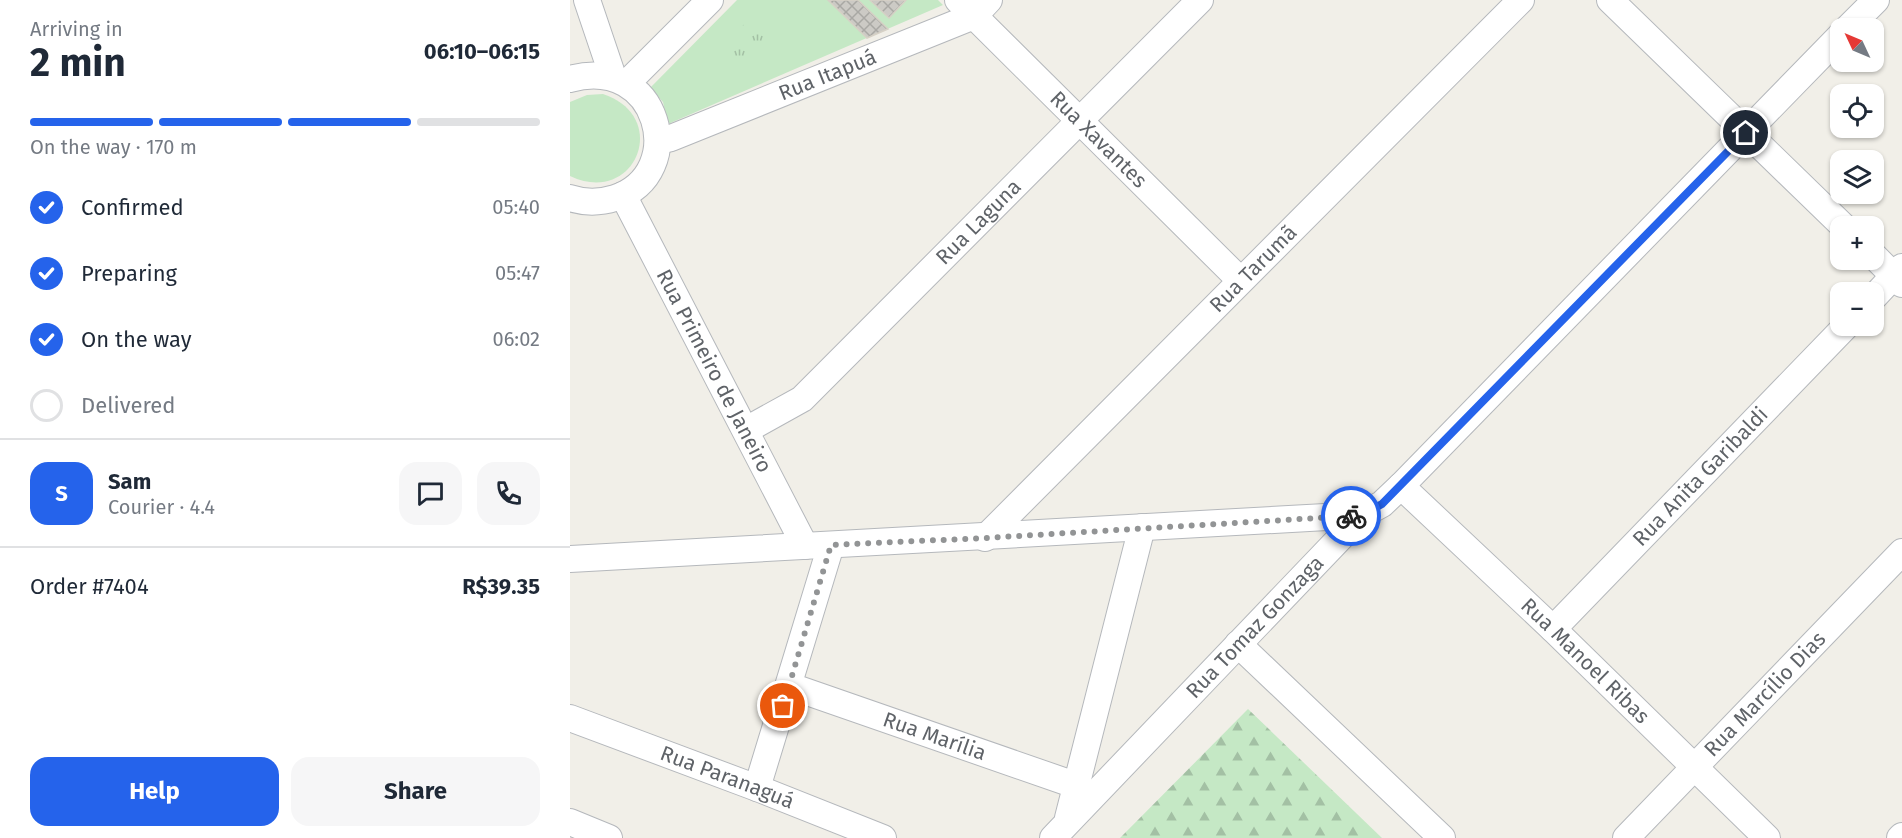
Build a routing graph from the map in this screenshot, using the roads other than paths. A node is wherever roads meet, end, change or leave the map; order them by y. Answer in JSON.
{"nodes":[{"id":1,"x":587,"y":0,"type":"edge"},
{"id":2,"x":710,"y":0,"type":"edge"},
{"id":3,"x":1200,"y":0,"type":"edge"},
{"id":4,"x":1521,"y":0,"type":"edge"},
{"id":5,"x":1610,"y":0,"type":"edge"},
{"id":6,"x":1876,"y":0,"type":"edge"},
{"id":7,"x":974,"y":5,"type":"edge"},
{"id":8,"x":1858,"y":18,"type":"edge"},
{"id":9,"x":1830,"y":46,"type":"edge"},
{"id":10,"x":570,"y":79,"type":"edge"},
{"id":11,"x":620,"y":80,"type":"junction"},
{"id":12,"x":1079,"y":120,"type":"junction"},
{"id":13,"x":1746,"y":133,"type":"junction"},
{"id":14,"x":658,"y":141,"type":"junction"},
{"id":15,"x":623,"y":195,"type":"junction"},
{"id":16,"x":570,"y":198,"type":"edge"},
{"id":17,"x":1833,"y":216,"type":"edge"},
{"id":18,"x":1884,"y":264,"type":"edge"},
{"id":19,"x":1899,"y":276,"type":"edge"},
{"id":20,"x":1240,"y":280,"type":"junction"},
{"id":21,"x":1884,"y":289,"type":"edge"},
{"id":22,"x":1836,"y":336,"type":"edge"},
{"id":23,"x":746,"y":430,"type":"junction"},
{"id":24,"x":1401,"y":486,"type":"junction"},
{"id":25,"x":1362,"y":515,"type":"junction"},
{"id":26,"x":1142,"y":527,"type":"junction"},
{"id":27,"x":985,"y":538,"type":"junction"},
{"id":28,"x":831,"y":545,"type":"junction"},
{"id":29,"x":805,"y":546,"type":"junction"},
{"id":30,"x":1902,"y":552,"type":"edge"},
{"id":31,"x":570,"y":559,"type":"edge"},
{"id":32,"x":1553,"y":629,"type":"junction"},
{"id":33,"x":1238,"y":644,"type":"junction"},
{"id":34,"x":790,"y":686,"type":"junction"},
{"id":35,"x":570,"y":718,"type":"edge"},
{"id":36,"x":1695,"y":767,"type":"junction"},
{"id":37,"x":1078,"y":786,"type":"junction"},
{"id":38,"x":757,"y":788,"type":"junction"},
{"id":39,"x":570,"y":822,"type":"edge"},
{"id":40,"x":1060,"y":831,"type":"edge"},
{"id":41,"x":609,"y":838,"type":"edge"},
{"id":42,"x":883,"y":838,"type":"edge"},
{"id":43,"x":1442,"y":838,"type":"edge"},
{"id":44,"x":1626,"y":838,"type":"edge"},
{"id":45,"x":1767,"y":838,"type":"edge"}],
"edges":[{"from":1,"to":11,"type":"street"},
{"from":2,"to":11,"type":"street"},
{"from":3,"to":12,"type":"street","name":"Rua Laguna"},
{"from":4,"to":20,"type":"street","name":"Rua Tarumã"},
{"from":5,"to":13,"type":"street"},
{"from":6,"to":8,"type":"street"},
{"from":7,"to":12,"type":"street","name":"Rua Xavantes"},
{"from":7,"to":14,"type":"street","name":"Rua Itapuá"},
{"from":9,"to":13,"type":"street","name":"Rua Tomaz Gonzaga"},
{"from":10,"to":11,"type":"street"},
{"from":11,"to":14,"type":"street"},
{"from":12,"to":20,"type":"street","name":"Rua Xavantes"},
{"from":12,"to":23,"type":"street","name":"Rua Laguna"},
{"from":13,"to":17,"type":"street"},
{"from":13,"to":24,"type":"street","name":"Rua Tomaz Gonzaga"},
{"from":14,"to":15,"type":"street"},
{"from":15,"to":16,"type":"street"},
{"from":15,"to":23,"type":"street","name":"Rua Primeiro de Janeiro"},
{"from":18,"to":19,"type":"street"},
{"from":19,"to":21,"type":"street"},
{"from":20,"to":27,"type":"street","name":"Rua Tarumã"},
{"from":22,"to":32,"type":"street","name":"Rua Anita Garibaldi"},
{"from":23,"to":29,"type":"street","name":"Rua Primeiro de Janeiro"},
{"from":24,"to":25,"type":"street","name":"Rua Tomaz Gonzaga"},
{"from":24,"to":32,"type":"street","name":"Rua Manoel Ribas"},
{"from":25,"to":26,"type":"street"},
{"from":25,"to":33,"type":"street","name":"Rua Tomaz Gonzaga"},
{"from":26,"to":27,"type":"street"},
{"from":26,"to":37,"type":"street"},
{"from":27,"to":28,"type":"street"},
{"from":28,"to":29,"type":"street"},
{"from":28,"to":34,"type":"street"},
{"from":29,"to":31,"type":"street"},
{"from":30,"to":36,"type":"street","name":"Rua Marcílio Dias"},
{"from":32,"to":36,"type":"street","name":"Rua Manoel Ribas"},
{"from":33,"to":40,"type":"street","name":"Rua Tomaz Gonzaga"},
{"from":33,"to":43,"type":"street"},
{"from":34,"to":37,"type":"street","name":"Rua Marília"},
{"from":34,"to":38,"type":"street"},
{"from":35,"to":38,"type":"street","name":"Rua Paranaguá"},
{"from":36,"to":44,"type":"street","name":"Rua Marcílio Dias"},
{"from":36,"to":45,"type":"street","name":"Rua Manoel Ribas"},
{"from":37,"to":40,"type":"street"},
{"from":38,"to":42,"type":"street","name":"Rua Paranaguá"},
{"from":39,"to":41,"type":"street"}]}
